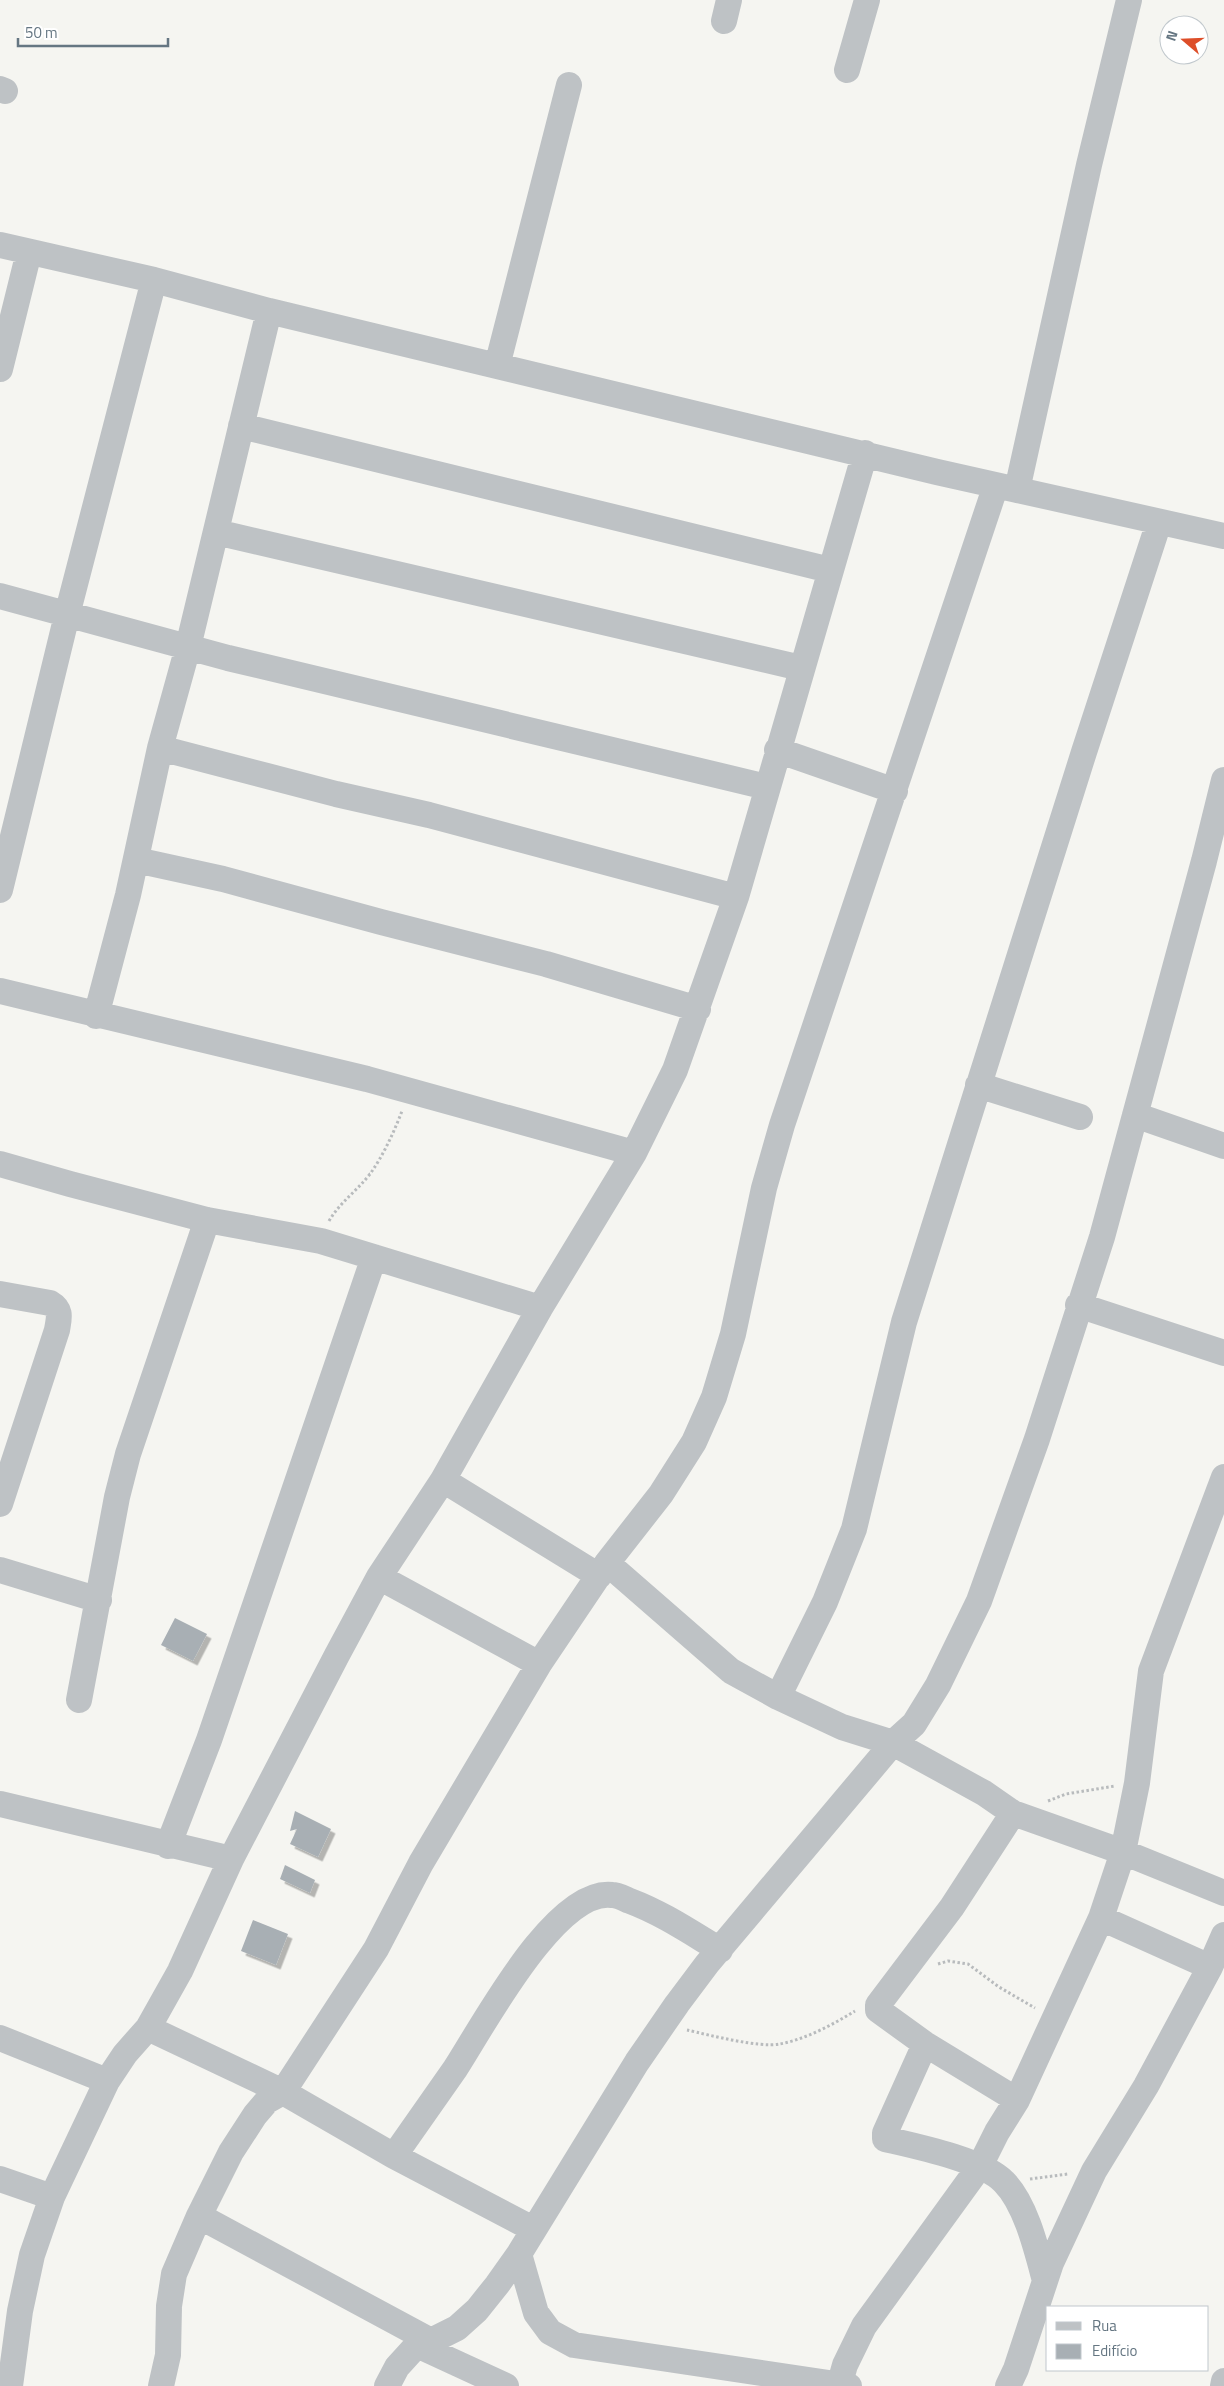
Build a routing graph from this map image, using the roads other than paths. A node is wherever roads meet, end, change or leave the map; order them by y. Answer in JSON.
{"nodes":[{"id":1,"x":867,"y":0,"type":"edge"},
{"id":2,"x":1129,"y":0,"type":"edge"},
{"id":3,"x":847,"y":70,"type":"dead end"},
{"id":4,"x":569,"y":85,"type":"dead end"},
{"id":5,"x":0,"y":245,"type":"edge"},
{"id":6,"x":28,"y":252,"type":"junction"},
{"id":7,"x":154,"y":280,"type":"junction"},
{"id":8,"x":269,"y":312,"type":"junction"},
{"id":9,"x":497,"y":366,"type":"junction"},
{"id":10,"x":0,"y":367,"type":"edge"},
{"id":11,"x":241,"y":426,"type":"junction"},
{"id":12,"x":865,"y":453,"type":"junction"},
{"id":13,"x":1007,"y":488,"type":"junction"},
{"id":14,"x":1159,"y":522,"type":"junction"},
{"id":15,"x":216,"y":532,"type":"junction"},
{"id":16,"x":1224,"y":536,"type":"edge"},
{"id":17,"x":830,"y":570,"type":"junction"},
{"id":18,"x":0,"y":596,"type":"edge"},
{"id":19,"x":67,"y":615,"type":"junction"},
{"id":20,"x":188,"y":647,"type":"junction"},
{"id":21,"x":801,"y":668,"type":"junction"},
{"id":22,"x":160,"y":748,"type":"junction"},
{"id":23,"x":777,"y":750,"type":"junction"},
{"id":24,"x":1224,"y":780,"type":"edge"},
{"id":25,"x":766,"y":787,"type":"junction"},
{"id":26,"x":894,"y":791,"type":"junction"},
{"id":27,"x":136,"y":860,"type":"junction"},
{"id":28,"x":0,"y":890,"type":"edge"},
{"id":29,"x":736,"y":897,"type":"junction"},
{"id":30,"x":0,"y":991,"type":"edge"},
{"id":31,"x":698,"y":1009,"type":"junction"},
{"id":32,"x":96,"y":1016,"type":"junction"},
{"id":33,"x":978,"y":1085,"type":"junction"},
{"id":34,"x":1135,"y":1115,"type":"junction"},
{"id":35,"x":1080,"y":1117,"type":"dead end"},
{"id":36,"x":1224,"y":1146,"type":"edge"},
{"id":37,"x":634,"y":1153,"type":"junction"},
{"id":38,"x":0,"y":1164,"type":"edge"},
{"id":39,"x":207,"y":1220,"type":"junction"},
{"id":40,"x":374,"y":1257,"type":"junction"},
{"id":41,"x":0,"y":1294,"type":"edge"},
{"id":42,"x":1078,"y":1305,"type":"junction"},
{"id":43,"x":540,"y":1308,"type":"junction"},
{"id":44,"x":1224,"y":1353,"type":"edge"},
{"id":45,"x":1224,"y":1477,"type":"edge"},
{"id":46,"x":443,"y":1480,"type":"junction"},
{"id":47,"x":0,"y":1504,"type":"edge"},
{"id":48,"x":0,"y":1570,"type":"edge"},
{"id":49,"x":603,"y":1570,"type":"junction"},
{"id":50,"x":379,"y":1577,"type":"junction"},
{"id":51,"x":99,"y":1600,"type":"junction"},
{"id":52,"x":540,"y":1664,"type":"junction"},
{"id":53,"x":778,"y":1697,"type":"junction"},
{"id":54,"x":79,"y":1700,"type":"dead end"},
{"id":55,"x":893,"y":1743,"type":"junction"},
{"id":56,"x":0,"y":1804,"type":"edge"},
{"id":57,"x":1012,"y":1813,"type":"junction"},
{"id":58,"x":168,"y":1846,"type":"junction"},
{"id":59,"x":1122,"y":1852,"type":"junction"},
{"id":60,"x":231,"y":1859,"type":"junction"},
{"id":61,"x":1224,"y":1893,"type":"edge"},
{"id":62,"x":1101,"y":1918,"type":"junction"},
{"id":63,"x":1223,"y":1940,"type":"edge"},
{"id":64,"x":720,"y":1950,"type":"junction"},
{"id":65,"x":1210,"y":1967,"type":"junction"},
{"id":66,"x":148,"y":2028,"type":"junction"},
{"id":67,"x":0,"y":2038,"type":"edge"},
{"id":68,"x":925,"y":2044,"type":"junction"},
{"id":69,"x":107,"y":2081,"type":"junction"},
{"id":70,"x":283,"y":2092,"type":"junction"},
{"id":71,"x":1017,"y":2100,"type":"junction"},
{"id":72,"x":394,"y":2156,"type":"junction"},
{"id":73,"x":980,"y":2166,"type":"junction"},
{"id":74,"x":0,"y":2179,"type":"edge"},
{"id":75,"x":52,"y":2197,"type":"junction"},
{"id":76,"x":199,"y":2216,"type":"junction"},
{"id":77,"x":533,"y":2229,"type":"junction"},
{"id":78,"x":519,"y":2254,"type":"junction"},
{"id":79,"x":1045,"y":2281,"type":"junction"},
{"id":80,"x":424,"y":2343,"type":"junction"},
{"id":81,"x":1224,"y":2381,"type":"edge"},
{"id":82,"x":842,"y":2385,"type":"edge"},
{"id":83,"x":10,"y":2386,"type":"edge"},
{"id":84,"x":161,"y":2386,"type":"edge"},
{"id":85,"x":387,"y":2386,"type":"edge"},
{"id":86,"x":506,"y":2386,"type":"edge"},
{"id":87,"x":1008,"y":2386,"type":"edge"},
{"id":88,"x":1223,"y":2386,"type":"edge"}],
"edges":[{"from":1,"to":3,"type":"street"},
{"from":2,"to":13,"type":"street"},
{"from":4,"to":9,"type":"street"},
{"from":5,"to":6,"type":"street"},
{"from":6,"to":7,"type":"street"},
{"from":6,"to":10,"type":"street"},
{"from":7,"to":8,"type":"street"},
{"from":7,"to":19,"type":"street"},
{"from":8,"to":9,"type":"street"},
{"from":8,"to":11,"type":"street"},
{"from":9,"to":12,"type":"street"},
{"from":11,"to":15,"type":"street"},
{"from":11,"to":17,"type":"street"},
{"from":12,"to":13,"type":"street"},
{"from":12,"to":17,"type":"street"},
{"from":13,"to":14,"type":"street"},
{"from":13,"to":26,"type":"street"},
{"from":14,"to":16,"type":"street"},
{"from":14,"to":33,"type":"street"},
{"from":15,"to":20,"type":"street"},
{"from":15,"to":21,"type":"street"},
{"from":17,"to":21,"type":"street"},
{"from":18,"to":19,"type":"street"},
{"from":19,"to":20,"type":"street"},
{"from":19,"to":28,"type":"street"},
{"from":20,"to":22,"type":"street"},
{"from":20,"to":25,"type":"street"},
{"from":21,"to":23,"type":"street"},
{"from":22,"to":27,"type":"street"},
{"from":22,"to":29,"type":"street"},
{"from":23,"to":25,"type":"street"},
{"from":23,"to":26,"type":"street"},
{"from":24,"to":34,"type":"street"},
{"from":25,"to":29,"type":"street"},
{"from":26,"to":49,"type":"street"},
{"from":27,"to":31,"type":"street"},
{"from":27,"to":32,"type":"street"},
{"from":29,"to":31,"type":"street"},
{"from":30,"to":32,"type":"street"},
{"from":31,"to":37,"type":"street"},
{"from":32,"to":37,"type":"street"},
{"from":33,"to":35,"type":"street"},
{"from":33,"to":53,"type":"street"},
{"from":34,"to":36,"type":"street"},
{"from":34,"to":42,"type":"street"},
{"from":37,"to":43,"type":"street"},
{"from":38,"to":39,"type":"street"},
{"from":39,"to":40,"type":"street"},
{"from":39,"to":51,"type":"street"},
{"from":40,"to":43,"type":"street"},
{"from":40,"to":58,"type":"street"},
{"from":41,"to":47,"type":"street"},
{"from":42,"to":44,"type":"street"},
{"from":42,"to":55,"type":"street"},
{"from":43,"to":46,"type":"street"},
{"from":45,"to":59,"type":"street"},
{"from":46,"to":49,"type":"street"},
{"from":46,"to":50,"type":"street"},
{"from":48,"to":51,"type":"street"},
{"from":49,"to":52,"type":"street"},
{"from":49,"to":53,"type":"street"},
{"from":50,"to":52,"type":"street"},
{"from":50,"to":60,"type":"street"},
{"from":51,"to":54,"type":"street"},
{"from":52,"to":70,"type":"street"},
{"from":53,"to":55,"type":"street"},
{"from":55,"to":57,"type":"street"},
{"from":55,"to":64,"type":"street"},
{"from":56,"to":58,"type":"street"},
{"from":57,"to":59,"type":"street"},
{"from":57,"to":68,"type":"street"},
{"from":58,"to":60,"type":"street"},
{"from":59,"to":61,"type":"street"},
{"from":59,"to":62,"type":"street"},
{"from":60,"to":66,"type":"street"},
{"from":62,"to":65,"type":"street"},
{"from":62,"to":71,"type":"street"},
{"from":63,"to":65,"type":"street"},
{"from":64,"to":72,"type":"street"},
{"from":64,"to":77,"type":"street"},
{"from":65,"to":79,"type":"street"},
{"from":66,"to":69,"type":"street"},
{"from":66,"to":70,"type":"street"},
{"from":67,"to":69,"type":"street"},
{"from":68,"to":71,"type":"street"},
{"from":68,"to":73,"type":"street"},
{"from":69,"to":75,"type":"street"},
{"from":70,"to":72,"type":"street"},
{"from":70,"to":76,"type":"street"},
{"from":71,"to":73,"type":"street"},
{"from":72,"to":77,"type":"street"},
{"from":73,"to":79,"type":"street"},
{"from":73,"to":82,"type":"street"},
{"from":74,"to":75,"type":"street"},
{"from":75,"to":83,"type":"street"},
{"from":76,"to":80,"type":"street"},
{"from":76,"to":84,"type":"street"},
{"from":77,"to":78,"type":"street"},
{"from":78,"to":80,"type":"street"},
{"from":78,"to":82,"type":"street"},
{"from":79,"to":87,"type":"street"},
{"from":80,"to":85,"type":"street"},
{"from":80,"to":86,"type":"street"},
{"from":81,"to":88,"type":"street"}]}
